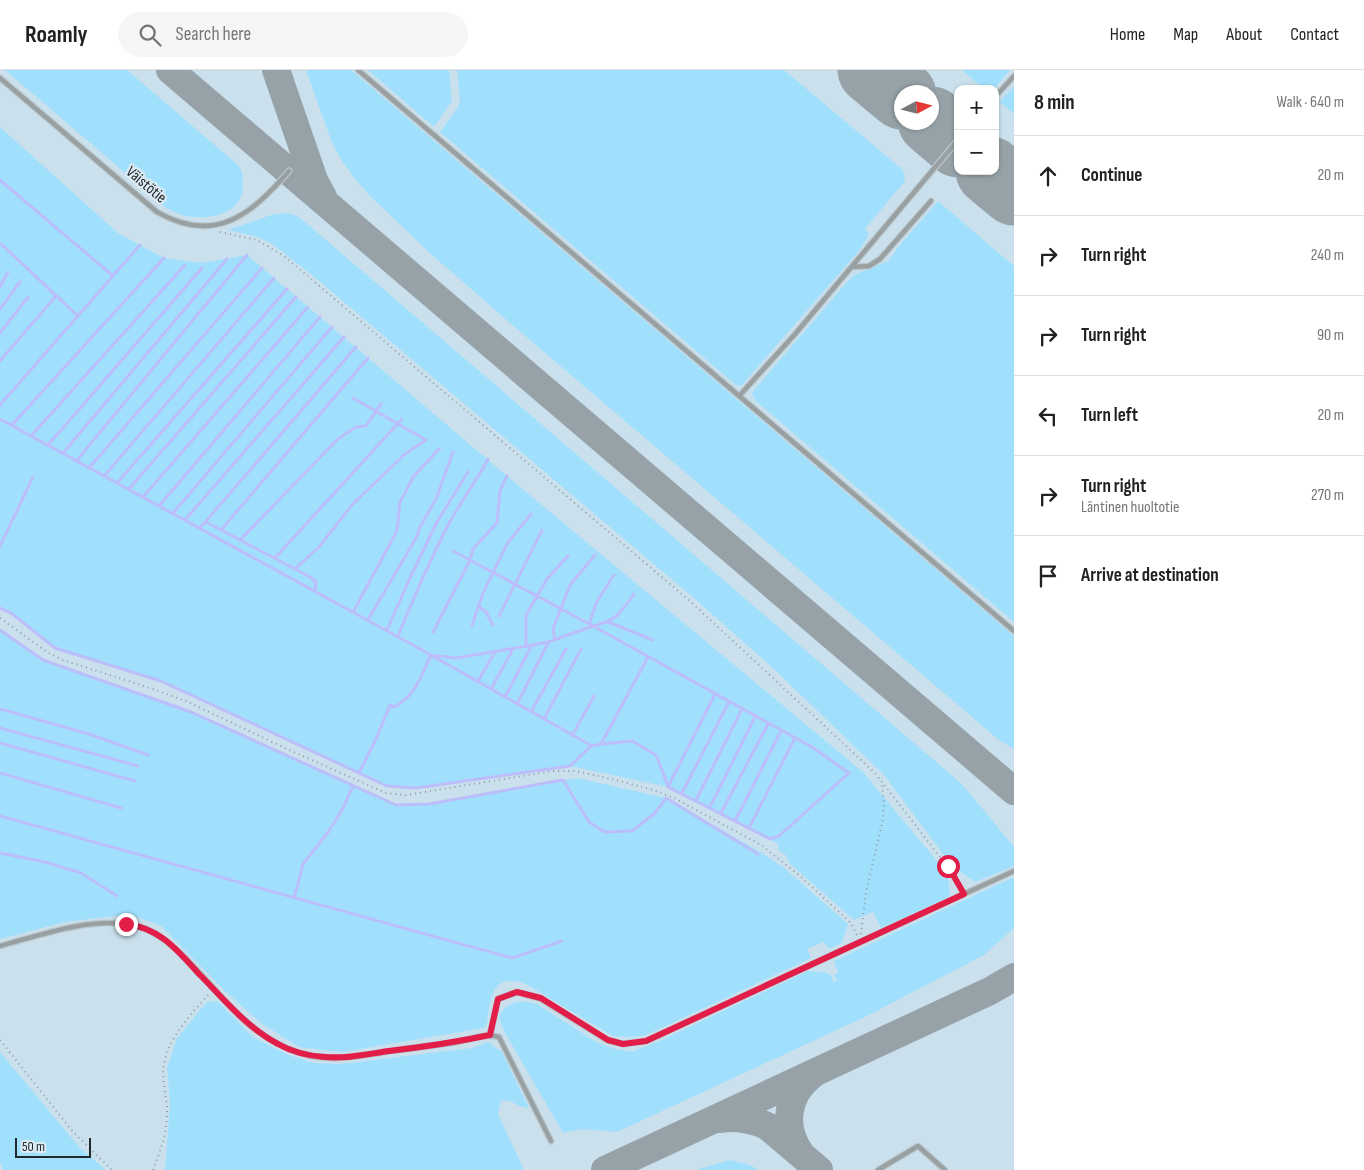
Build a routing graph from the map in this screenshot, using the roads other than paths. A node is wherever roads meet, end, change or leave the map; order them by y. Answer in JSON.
{"nodes":[{"id":1,"x":358,"y":70,"type":"edge"},
{"id":2,"x":1014,"y":76,"type":"edge"},
{"id":3,"x":0,"y":78,"type":"edge"},
{"id":4,"x":999,"y":93,"type":"edge"},
{"id":5,"x":954,"y":145,"type":"edge"},
{"id":6,"x":289,"y":171,"type":"dead end"},
{"id":7,"x":931,"y":201,"type":"dead end"},
{"id":8,"x":852,"y":267,"type":"junction"},
{"id":9,"x":740,"y":395,"type":"junction"},
{"id":10,"x":1014,"y":631,"type":"edge"},
{"id":11,"x":1014,"y":871,"type":"edge"},
{"id":12,"x":0,"y":946,"type":"edge"},
{"id":13,"x":490,"y":1035,"type":"junction"},
{"id":14,"x":551,"y":1141,"type":"dead end"},
{"id":15,"x":878,"y":1170,"type":"edge"},
{"id":16,"x":945,"y":1170,"type":"edge"}],
"edges":[{"from":1,"to":9,"type":"lane"},
{"from":2,"to":4,"type":"lane"},
{"from":3,"to":6,"type":"lane","name":"Väistötie"},
{"from":5,"to":8,"type":"lane"},
{"from":7,"to":8,"type":"lane"},
{"from":8,"to":9,"type":"lane"},
{"from":9,"to":10,"type":"lane"},
{"from":11,"to":13,"type":"lane"},
{"from":12,"to":13,"type":"lane"},
{"from":13,"to":14,"type":"lane"},
{"from":15,"to":16,"type":"lane"}]}
